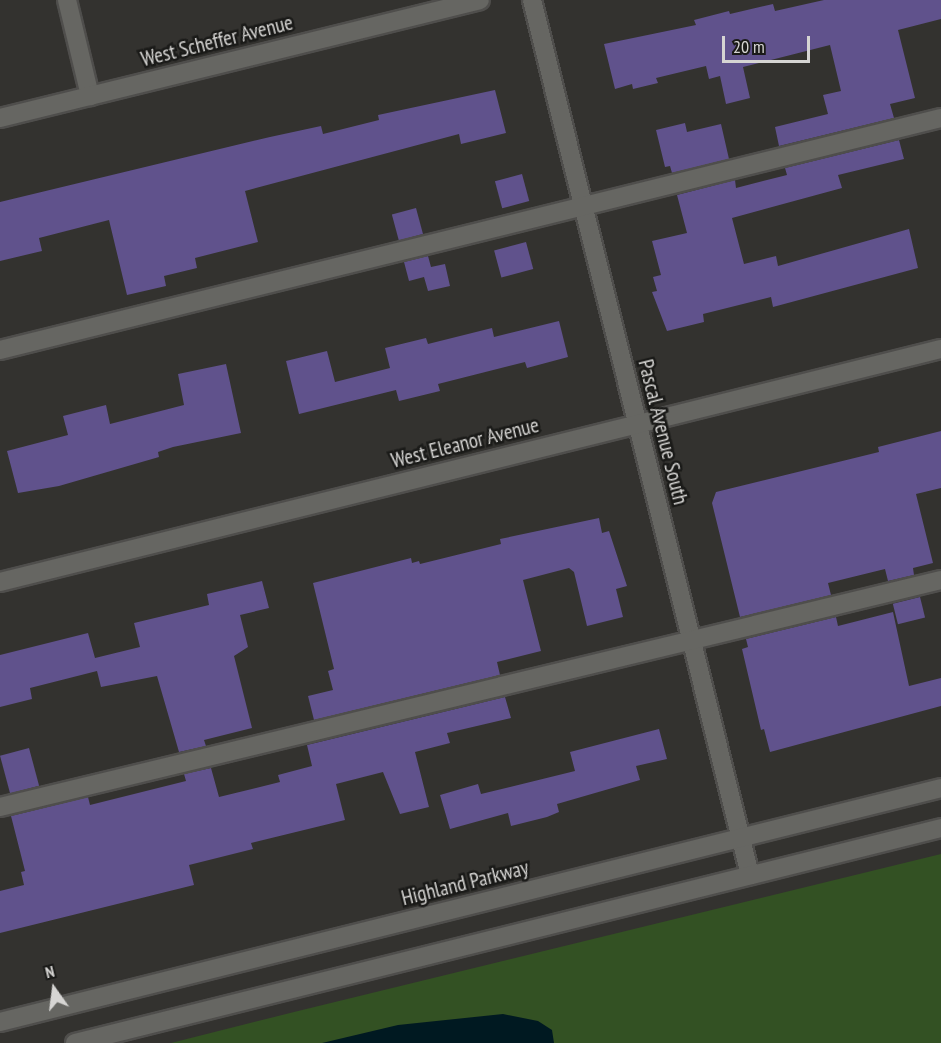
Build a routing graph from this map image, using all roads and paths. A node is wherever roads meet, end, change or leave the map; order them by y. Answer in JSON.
{"nodes":[{"id":1,"x":67,"y":0,"type":"edge"},
{"id":2,"x":480,"y":0,"type":"edge"},
{"id":3,"x":532,"y":0,"type":"edge"},
{"id":4,"x":90,"y":96,"type":"junction"},
{"id":5,"x":0,"y":118,"type":"edge"},
{"id":6,"x":941,"y":118,"type":"edge"},
{"id":7,"x":583,"y":206,"type":"junction"},
{"id":8,"x":941,"y":349,"type":"edge"},
{"id":9,"x":0,"y":350,"type":"edge"},
{"id":10,"x":638,"y":424,"type":"junction"},
{"id":11,"x":941,"y":580,"type":"edge"},
{"id":12,"x":0,"y":582,"type":"edge"},
{"id":13,"x":692,"y":642,"type":"junction"},
{"id":14,"x":941,"y":788,"type":"edge"},
{"id":15,"x":0,"y":807,"type":"edge"},
{"id":16,"x":941,"y":828,"type":"edge"},
{"id":17,"x":740,"y":839,"type":"junction"},
{"id":18,"x":750,"y":875,"type":"junction"},
{"id":19,"x":0,"y":1022,"type":"edge"},
{"id":20,"x":75,"y":1043,"type":"edge"}],
"edges":[{"from":1,"to":4,"type":"street"},
{"from":2,"to":4,"type":"street","name":"West Scheffer Avenue"},
{"from":3,"to":7,"type":"street","name":"Pascal Avenue South"},
{"from":4,"to":5,"type":"street","name":"West Scheffer Avenue"},
{"from":6,"to":7,"type":"street"},
{"from":7,"to":9,"type":"street"},
{"from":7,"to":10,"type":"street","name":"Pascal Avenue South"},
{"from":8,"to":10,"type":"street","name":"West Eleanor Avenue"},
{"from":10,"to":12,"type":"street","name":"West Eleanor Avenue"},
{"from":10,"to":13,"type":"street","name":"Pascal Avenue South"},
{"from":11,"to":13,"type":"street"},
{"from":13,"to":15,"type":"street"},
{"from":13,"to":17,"type":"street","name":"Pascal Avenue South"},
{"from":14,"to":17,"type":"street","name":"Highland Parkway"},
{"from":16,"to":18,"type":"street"},
{"from":17,"to":18,"type":"street","name":"Pascal Avenue South"},
{"from":17,"to":19,"type":"street","name":"Highland Parkway"},
{"from":18,"to":20,"type":"street"}]}
